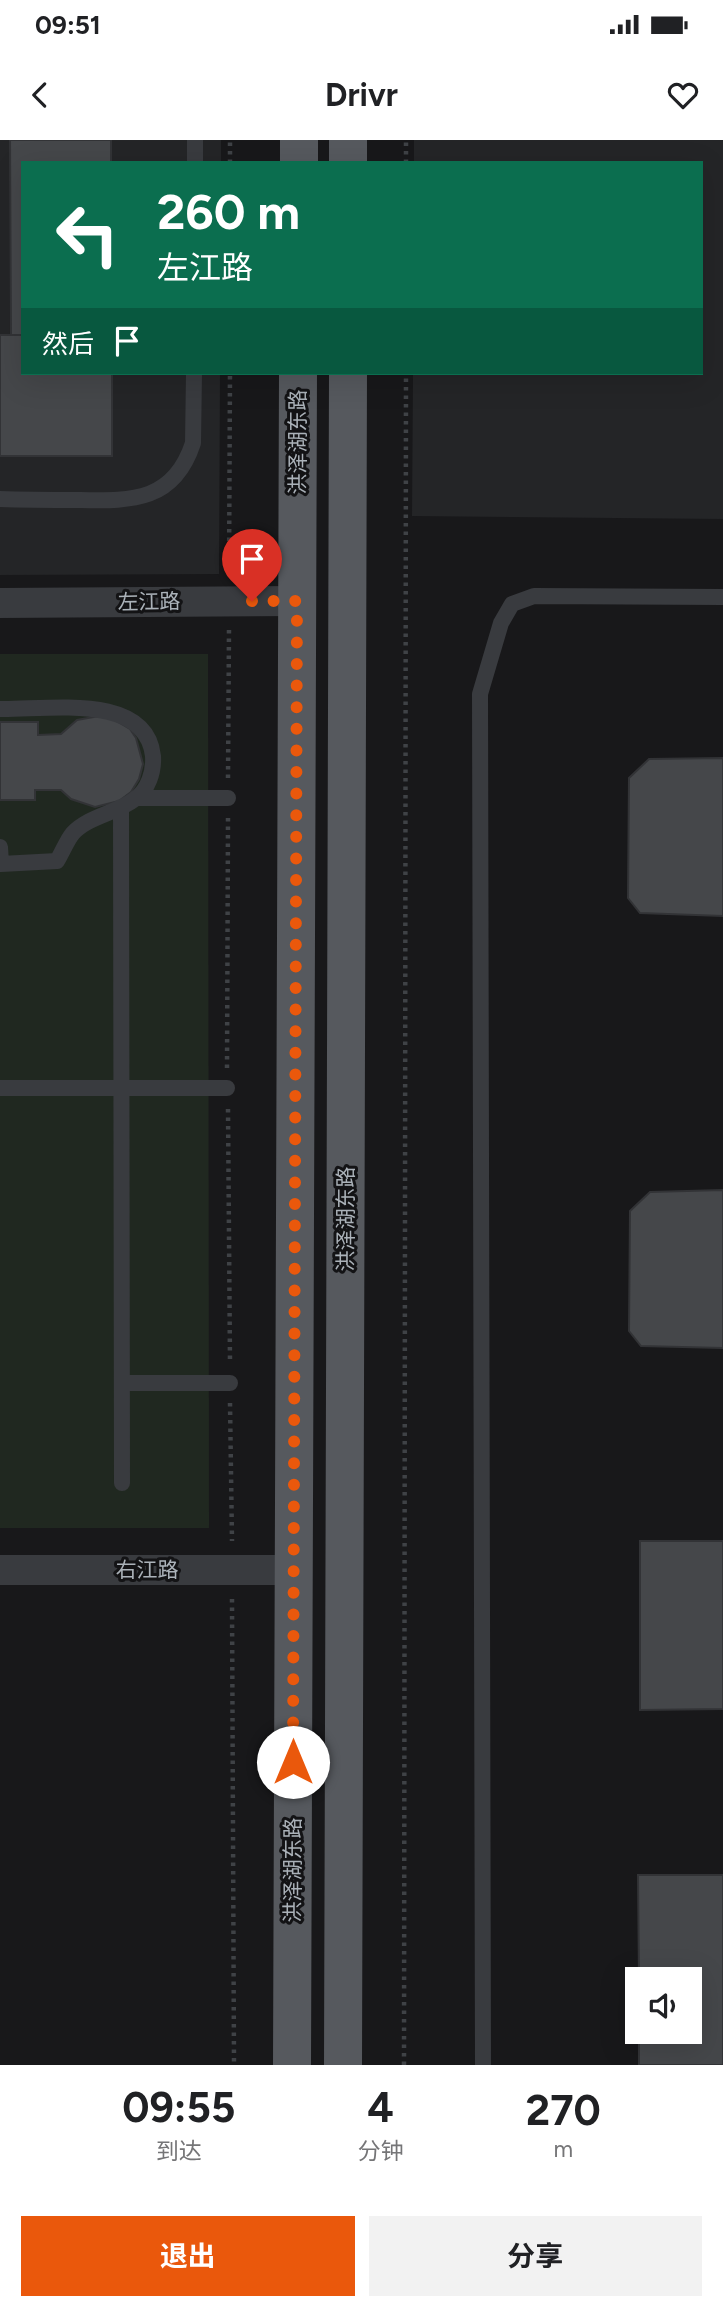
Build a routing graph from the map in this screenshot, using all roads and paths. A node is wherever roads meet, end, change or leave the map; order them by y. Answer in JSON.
{"nodes":[{"id":1,"x":195,"y":140,"type":"edge"},
{"id":2,"x":230,"y":140,"type":"edge"},
{"id":3,"x":299,"y":140,"type":"edge"},
{"id":4,"x":348,"y":140,"type":"edge"},
{"id":5,"x":406,"y":140,"type":"edge"},
{"id":6,"x":195,"y":161,"type":"edge"},
{"id":7,"x":230,"y":161,"type":"edge"},
{"id":8,"x":299,"y":161,"type":"edge"},
{"id":9,"x":348,"y":161,"type":"edge"},
{"id":10,"x":406,"y":161,"type":"edge"},
{"id":11,"x":194,"y":375,"type":"edge"},
{"id":12,"x":230,"y":375,"type":"edge"},
{"id":13,"x":298,"y":375,"type":"edge"},
{"id":14,"x":348,"y":375,"type":"edge"},
{"id":15,"x":406,"y":375,"type":"edge"},
{"id":16,"x":0,"y":499,"type":"edge"},
{"id":17,"x":723,"y":597,"type":"edge"},
{"id":18,"x":229,"y":601,"type":"junction"},
{"id":19,"x":297,"y":601,"type":"junction"},
{"id":20,"x":0,"y":603,"type":"edge"},
{"id":21,"x":0,"y":709,"type":"edge"},
{"id":22,"x":136,"y":799,"type":"junction"},
{"id":23,"x":228,"y":799,"type":"junction"},
{"id":24,"x":121,"y":807,"type":"junction"},
{"id":25,"x":0,"y":847,"type":"edge"},
{"id":26,"x":0,"y":1088,"type":"edge"},
{"id":27,"x":121,"y":1088,"type":"junction"},
{"id":28,"x":227,"y":1088,"type":"junction"},
{"id":29,"x":122,"y":1382,"type":"junction"},
{"id":30,"x":230,"y":1382,"type":"junction"},
{"id":31,"x":122,"y":1483,"type":"dead end"},
{"id":32,"x":0,"y":1570,"type":"edge"},
{"id":33,"x":232,"y":1570,"type":"junction"},
{"id":34,"x":293,"y":1570,"type":"junction"},
{"id":35,"x":234,"y":2065,"type":"edge"},
{"id":36,"x":292,"y":2065,"type":"edge"},
{"id":37,"x":344,"y":2065,"type":"edge"},
{"id":38,"x":404,"y":2065,"type":"edge"},
{"id":39,"x":483,"y":2065,"type":"edge"}],
"edges":[{"from":1,"to":6,"type":"lane"},
{"from":2,"to":7,"type":"path"},
{"from":3,"to":8,"type":"main road"},
{"from":4,"to":9,"type":"main road"},
{"from":5,"to":10,"type":"path"},
{"from":11,"to":16,"type":"lane"},
{"from":12,"to":18,"type":"path"},
{"from":13,"to":19,"type":"main road","name":"洪泽湖东路"},
{"from":14,"to":37,"type":"main road","name":"洪泽湖东路"},
{"from":15,"to":38,"type":"path"},
{"from":17,"to":39,"type":"lane"},
{"from":18,"to":19,"type":"street","name":"左江路"},
{"from":18,"to":20,"type":"street","name":"左江路"},
{"from":18,"to":23,"type":"path"},
{"from":19,"to":34,"type":"main road","name":"洪泽湖东路"},
{"from":21,"to":22,"type":"lane"},
{"from":22,"to":23,"type":"lane"},
{"from":22,"to":24,"type":"lane"},
{"from":23,"to":28,"type":"path"},
{"from":24,"to":25,"type":"lane"},
{"from":24,"to":27,"type":"lane"},
{"from":26,"to":27,"type":"lane"},
{"from":27,"to":28,"type":"lane"},
{"from":27,"to":29,"type":"lane"},
{"from":28,"to":30,"type":"path"},
{"from":29,"to":30,"type":"lane"},
{"from":29,"to":31,"type":"lane"},
{"from":30,"to":33,"type":"path"},
{"from":32,"to":33,"type":"street","name":"右江路"},
{"from":33,"to":34,"type":"street","name":"右江路"},
{"from":33,"to":35,"type":"path"},
{"from":34,"to":36,"type":"main road","name":"洪泽湖东路"}]}
